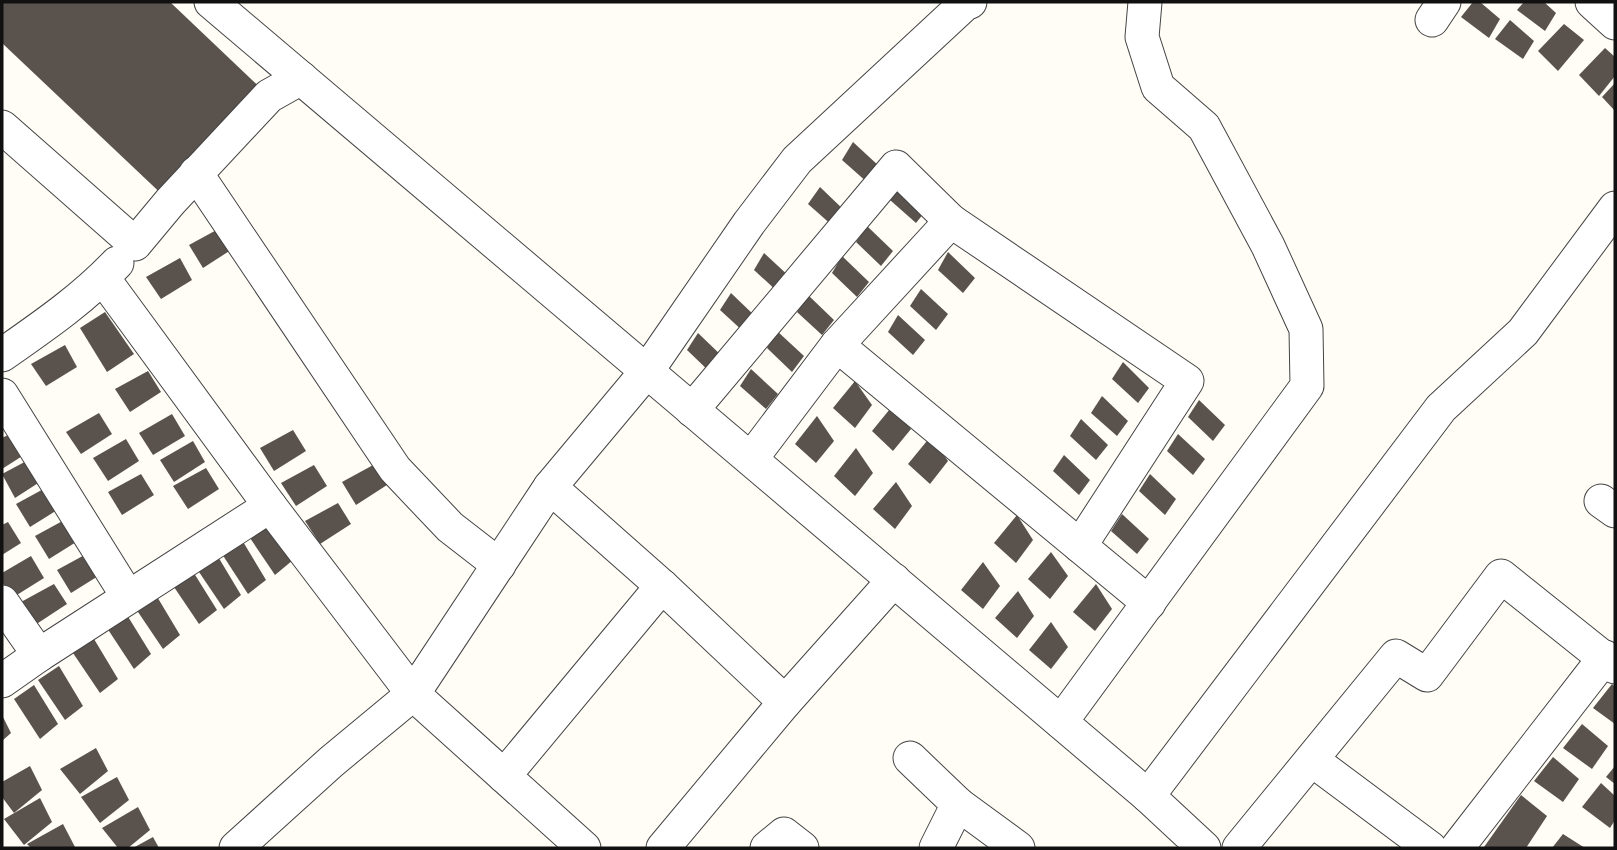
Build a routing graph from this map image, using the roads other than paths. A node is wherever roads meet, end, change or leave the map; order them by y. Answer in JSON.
{"nodes":[{"id":1,"x":211,"y":2,"type":"edge"},
{"id":2,"x":970,"y":2,"type":"edge"},
{"id":3,"x":1145,"y":2,"type":"edge"},
{"id":4,"x":1592,"y":2,"type":"edge"},
{"id":5,"x":1615,"y":23,"type":"edge"},
{"id":6,"x":301,"y":78,"type":"junction"},
{"id":7,"x":2,"y":127,"type":"edge"},
{"id":8,"x":196,"y":173,"type":"junction"},
{"id":9,"x":1615,"y":208,"type":"edge"},
{"id":10,"x":951,"y":221,"type":"junction"},
{"id":11,"x":135,"y":244,"type":"junction"},
{"id":12,"x":103,"y":278,"type":"junction"},
{"id":13,"x":837,"y":345,"type":"junction"},
{"id":14,"x":2,"y":355,"type":"edge"},
{"id":15,"x":647,"y":371,"type":"junction"},
{"id":16,"x":2,"y":395,"type":"edge"},
{"id":17,"x":692,"y":410,"type":"junction"},
{"id":18,"x":751,"y":459,"type":"junction"},
{"id":19,"x":550,"y":486,"type":"junction"},
{"id":20,"x":270,"y":506,"type":"junction"},
{"id":21,"x":1080,"y":546,"type":"junction"},
{"id":22,"x":499,"y":565,"type":"junction"},
{"id":23,"x":894,"y":580,"type":"junction"},
{"id":24,"x":662,"y":586,"type":"junction"},
{"id":25,"x":128,"y":597,"type":"junction"},
{"id":26,"x":2,"y":602,"type":"edge"},
{"id":27,"x":1149,"y":603,"type":"junction"},
{"id":28,"x":39,"y":654,"type":"junction"},
{"id":29,"x":1610,"y":662,"type":"edge"},
{"id":30,"x":2,"y":681,"type":"edge"},
{"id":31,"x":414,"y":694,"type":"junction"},
{"id":32,"x":785,"y":702,"type":"junction"},
{"id":33,"x":1061,"y":722,"type":"junction"},
{"id":34,"x":910,"y":758,"type":"dead end"},
{"id":35,"x":1312,"y":760,"type":"junction"},
{"id":36,"x":504,"y":776,"type":"junction"},
{"id":37,"x":1148,"y":796,"type":"junction"},
{"id":38,"x":958,"y":804,"type":"junction"},
{"id":39,"x":237,"y":848,"type":"edge"},
{"id":40,"x":584,"y":848,"type":"edge"},
{"id":41,"x":663,"y":848,"type":"edge"},
{"id":42,"x":767,"y":848,"type":"edge"},
{"id":43,"x":802,"y":848,"type":"edge"},
{"id":44,"x":936,"y":848,"type":"edge"},
{"id":45,"x":1018,"y":848,"type":"edge"},
{"id":46,"x":1204,"y":848,"type":"edge"},
{"id":47,"x":1239,"y":848,"type":"edge"},
{"id":48,"x":1430,"y":848,"type":"edge"},
{"id":49,"x":1457,"y":848,"type":"edge"}],
"edges":[{"from":1,"to":6,"type":"street"},
{"from":2,"to":15,"type":"street"},
{"from":3,"to":27,"type":"street"},
{"from":4,"to":5,"type":"street"},
{"from":6,"to":8,"type":"street"},
{"from":6,"to":15,"type":"street"},
{"from":7,"to":11,"type":"street"},
{"from":8,"to":11,"type":"street"},
{"from":8,"to":22,"type":"street"},
{"from":9,"to":37,"type":"street"},
{"from":10,"to":13,"type":"street"},
{"from":10,"to":17,"type":"street"},
{"from":10,"to":21,"type":"street"},
{"from":11,"to":12,"type":"street"},
{"from":12,"to":14,"type":"street"},
{"from":12,"to":20,"type":"street"},
{"from":13,"to":18,"type":"street"},
{"from":13,"to":21,"type":"street"},
{"from":15,"to":17,"type":"street"},
{"from":15,"to":19,"type":"street"},
{"from":16,"to":25,"type":"street"},
{"from":17,"to":18,"type":"street"},
{"from":18,"to":23,"type":"street"},
{"from":19,"to":22,"type":"street"},
{"from":19,"to":24,"type":"street"},
{"from":20,"to":25,"type":"street"},
{"from":20,"to":31,"type":"street"},
{"from":21,"to":27,"type":"street"},
{"from":22,"to":31,"type":"street"},
{"from":23,"to":32,"type":"street"},
{"from":23,"to":33,"type":"street"},
{"from":24,"to":32,"type":"street"},
{"from":24,"to":36,"type":"street"},
{"from":25,"to":28,"type":"street"},
{"from":26,"to":28,"type":"street"},
{"from":27,"to":33,"type":"street"},
{"from":28,"to":30,"type":"street"},
{"from":29,"to":35,"type":"street"},
{"from":29,"to":49,"type":"street"},
{"from":31,"to":36,"type":"street"},
{"from":31,"to":39,"type":"street"},
{"from":32,"to":41,"type":"street"},
{"from":33,"to":37,"type":"street"},
{"from":34,"to":38,"type":"street"},
{"from":35,"to":47,"type":"street"},
{"from":35,"to":48,"type":"street"},
{"from":36,"to":40,"type":"street"},
{"from":37,"to":46,"type":"street"},
{"from":38,"to":44,"type":"street"},
{"from":38,"to":45,"type":"street"},
{"from":42,"to":43,"type":"street"}]}
